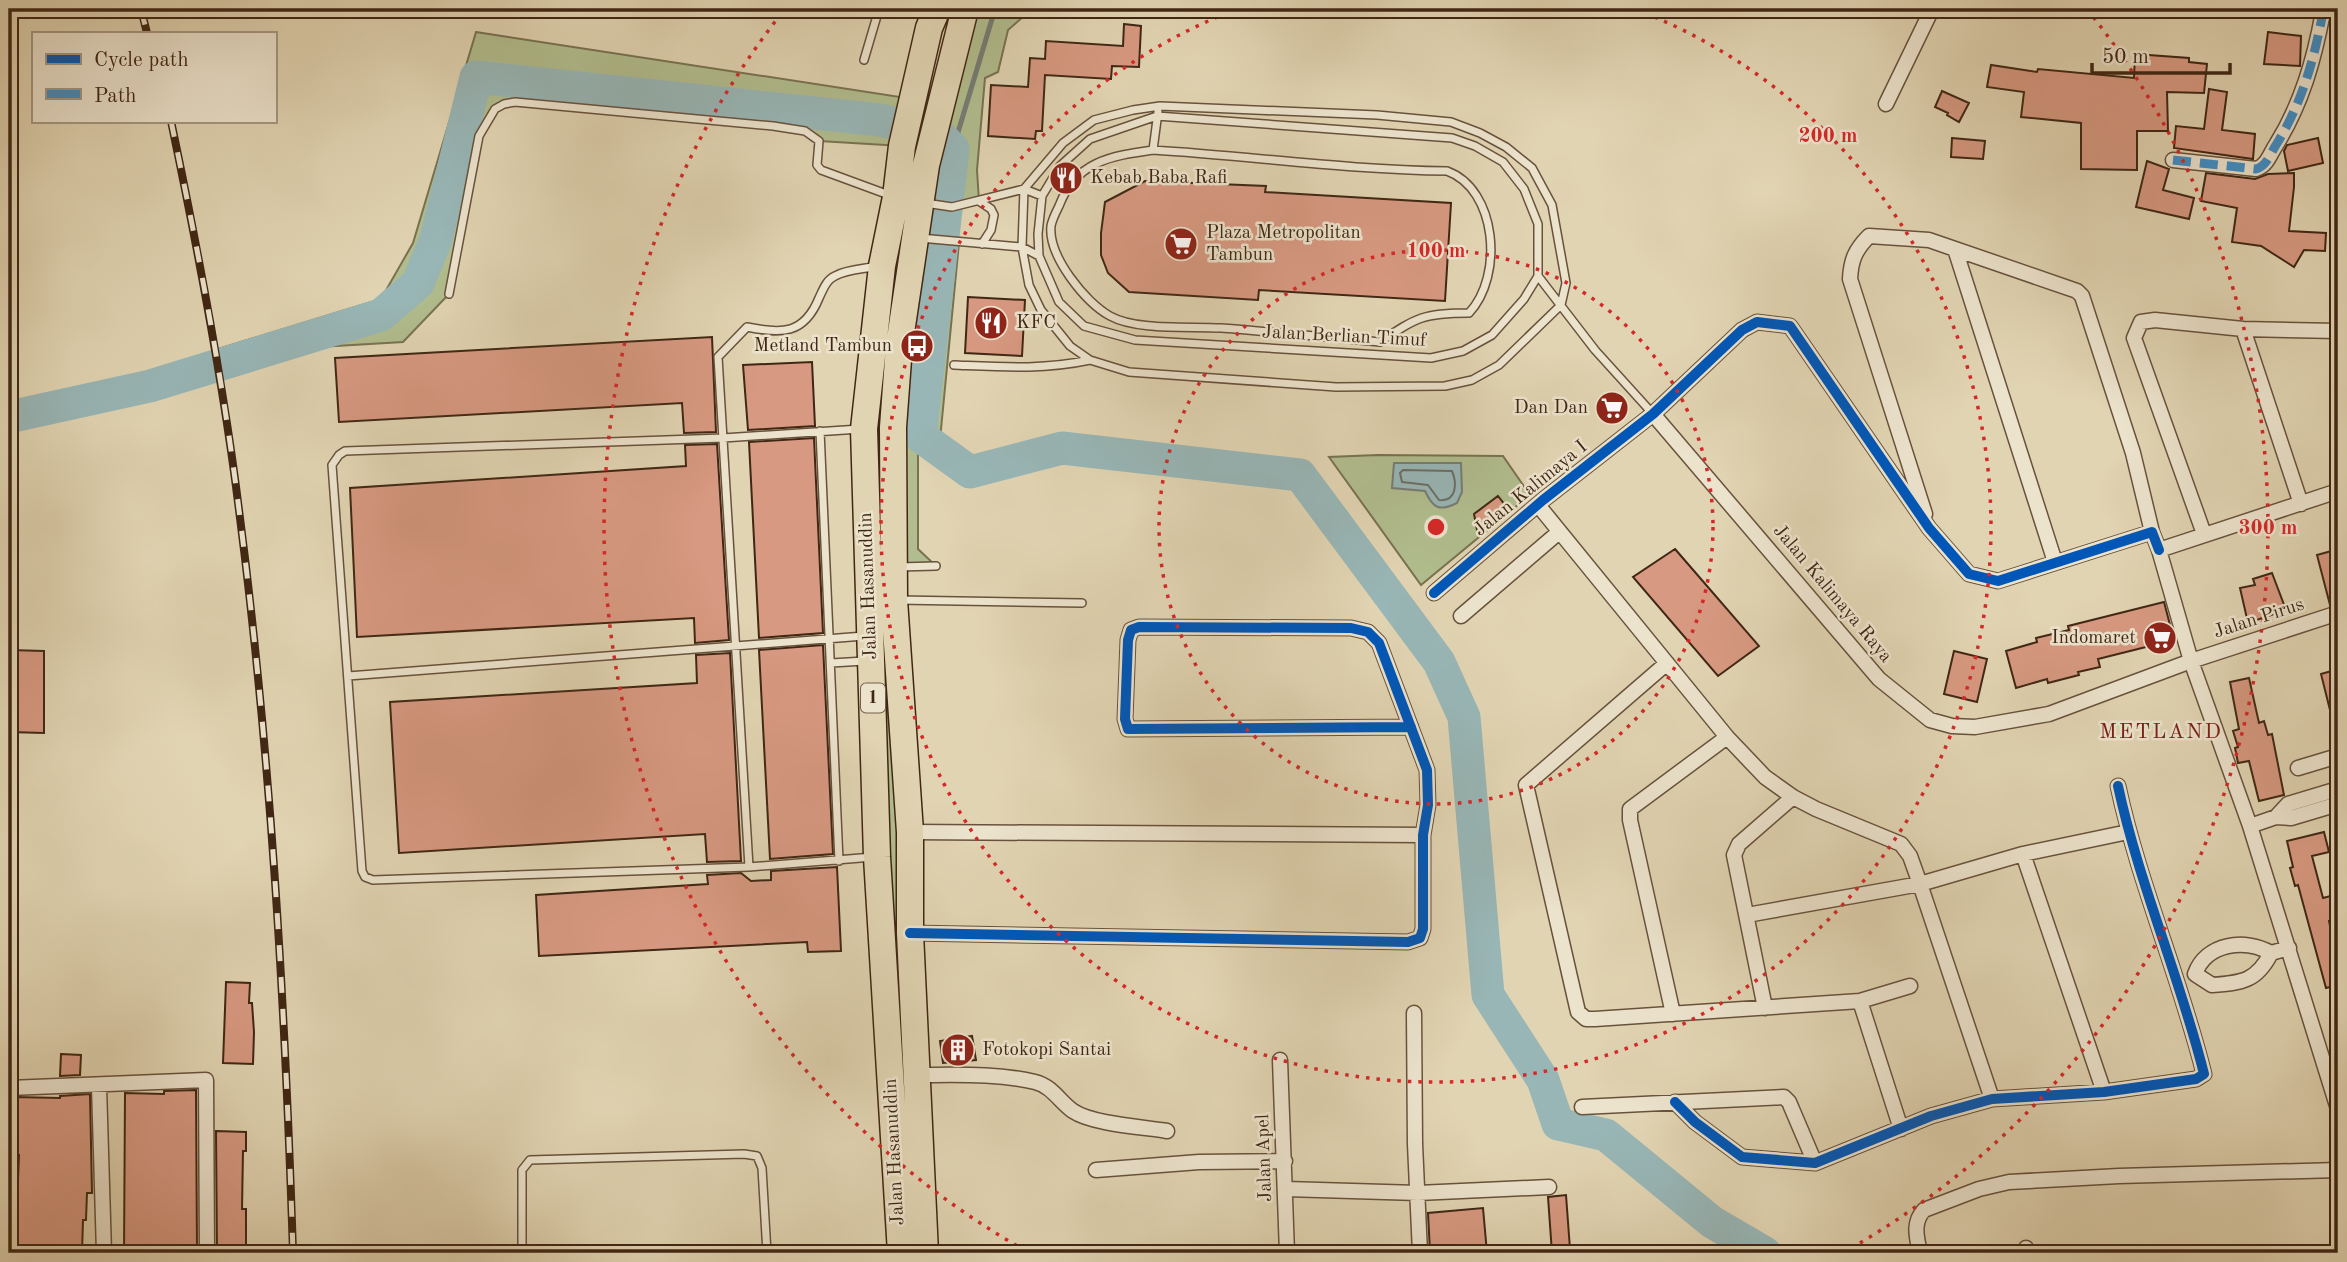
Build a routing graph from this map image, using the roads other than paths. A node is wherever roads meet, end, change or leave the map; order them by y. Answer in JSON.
{"nodes":[{"id":1,"x":879,"y":9,"type":"edge"},
{"id":2,"x":937,"y":9,"type":"edge"},
{"id":3,"x":965,"y":9,"type":"edge"},
{"id":4,"x":1932,"y":9,"type":"edge"},
{"id":5,"x":2307,"y":9,"type":"edge"},
{"id":6,"x":2323,"y":12,"type":"junction"},
{"id":7,"x":2338,"y":13,"type":"edge"},
{"id":8,"x":864,"y":60,"type":"dead end"},
{"id":9,"x":1886,"y":104,"type":"dead end"},
{"id":10,"x":1160,"y":106,"type":"junction"},
{"id":11,"x":1157,"y":116,"type":"junction"},
{"id":12,"x":1153,"y":150,"type":"junction"},
{"id":13,"x":2172,"y":160,"type":"dead end"},
{"id":14,"x":1024,"y":189,"type":"junction"},
{"id":15,"x":1042,"y":196,"type":"junction"},
{"id":16,"x":915,"y":201,"type":"junction"},
{"id":17,"x":979,"y":201,"type":"junction"},
{"id":18,"x":890,"y":231,"type":"junction"},
{"id":19,"x":921,"y":239,"type":"junction"},
{"id":20,"x":982,"y":244,"type":"junction"},
{"id":21,"x":1022,"y":247,"type":"junction"},
{"id":22,"x":1955,"y":249,"type":"junction"},
{"id":23,"x":1039,"y":256,"type":"junction"},
{"id":24,"x":882,"y":266,"type":"junction"},
{"id":25,"x":1538,"y":276,"type":"junction"},
{"id":26,"x":449,"y":294,"type":"dead end"},
{"id":27,"x":1561,"y":305,"type":"junction"},
{"id":28,"x":2243,"y":329,"type":"junction"},
{"id":29,"x":2338,"y":331,"type":"edge"},
{"id":30,"x":1090,"y":360,"type":"junction"},
{"id":31,"x":954,"y":365,"type":"dead end"},
{"id":32,"x":1653,"y":414,"type":"junction"},
{"id":33,"x":864,"y":429,"type":"junction"},
{"id":34,"x":820,"y":431,"type":"junction"},
{"id":35,"x":723,"y":439,"type":"junction"},
{"id":36,"x":2338,"y":491,"type":"edge"},
{"id":37,"x":2301,"y":503,"type":"junction"},
{"id":38,"x":1538,"y":505,"type":"junction"},
{"id":39,"x":1929,"y":528,"type":"junction"},
{"id":40,"x":1559,"y":532,"type":"junction"},
{"id":41,"x":2152,"y":532,"type":"junction"},
{"id":42,"x":2204,"y":534,"type":"junction"},
{"id":43,"x":2159,"y":550,"type":"junction"},
{"id":44,"x":2055,"y":562,"type":"junction"},
{"id":45,"x":893,"y":566,"type":"junction"},
{"id":46,"x":936,"y":566,"type":"dead end"},
{"id":47,"x":1434,"y":593,"type":"dead end"},
{"id":48,"x":894,"y":600,"type":"junction"},
{"id":49,"x":1083,"y":603,"type":"dead end"},
{"id":50,"x":2338,"y":613,"type":"edge"},
{"id":51,"x":1461,"y":616,"type":"dead end"},
{"id":52,"x":830,"y":638,"type":"junction"},
{"id":53,"x":736,"y":645,"type":"junction"},
{"id":54,"x":871,"y":648,"type":"junction"},
{"id":55,"x":2191,"y":661,"type":"junction"},
{"id":56,"x":831,"y":663,"type":"junction"},
{"id":57,"x":1667,"y":663,"type":"junction"},
{"id":58,"x":348,"y":676,"type":"junction"},
{"id":59,"x":1411,"y":727,"type":"junction"},
{"id":60,"x":1727,"y":737,"type":"junction"},
{"id":61,"x":2338,"y":756,"type":"edge"},
{"id":62,"x":2298,"y":768,"type":"dead end"},
{"id":63,"x":2118,"y":786,"type":"dead end"},
{"id":64,"x":2338,"y":789,"type":"edge"},
{"id":65,"x":1793,"y":797,"type":"junction"},
{"id":66,"x":2338,"y":804,"type":"edge"},
{"id":67,"x":2276,"y":817,"type":"junction"},
{"id":68,"x":2250,"y":826,"type":"junction"},
{"id":69,"x":918,"y":832,"type":"junction"},
{"id":70,"x":2128,"y":832,"type":"junction"},
{"id":71,"x":1423,"y":835,"type":"junction"},
{"id":72,"x":2023,"y":854,"type":"junction"},
{"id":73,"x":864,"y":859,"type":"junction"},
{"id":74,"x":839,"y":861,"type":"junction"},
{"id":75,"x":749,"y":867,"type":"junction"},
{"id":76,"x":1920,"y":884,"type":"junction"},
{"id":77,"x":1747,"y":915,"type":"junction"},
{"id":78,"x":910,"y":933,"type":"junction"},
{"id":79,"x":2289,"y":948,"type":"junction"},
{"id":80,"x":2271,"y":953,"type":"junction"},
{"id":81,"x":2195,"y":974,"type":"junction"},
{"id":82,"x":2178,"y":978,"type":"junction"},
{"id":83,"x":1910,"y":986,"type":"dead end"},
{"id":84,"x":1860,"y":1000,"type":"junction"},
{"id":85,"x":1765,"y":1008,"type":"junction"},
{"id":86,"x":1414,"y":1013,"type":"dead end"},
{"id":87,"x":1673,"y":1014,"type":"junction"},
{"id":88,"x":1280,"y":1060,"type":"dead end"},
{"id":89,"x":918,"y":1075,"type":"junction"},
{"id":90,"x":99,"y":1086,"type":"junction"},
{"id":91,"x":9,"y":1088,"type":"edge"},
{"id":92,"x":2104,"y":1092,"type":"junction"},
{"id":93,"x":1993,"y":1099,"type":"junction"},
{"id":94,"x":1675,"y":1102,"type":"junction"},
{"id":95,"x":1582,"y":1107,"type":"dead end"},
{"id":96,"x":2338,"y":1109,"type":"edge"},
{"id":97,"x":1901,"y":1129,"type":"junction"},
{"id":98,"x":1167,"y":1131,"type":"dead end"},
{"id":99,"x":1285,"y":1161,"type":"junction"},
{"id":100,"x":1815,"y":1163,"type":"junction"},
{"id":101,"x":1096,"y":1170,"type":"dead end"},
{"id":102,"x":2338,"y":1170,"type":"edge"},
{"id":103,"x":1549,"y":1187,"type":"dead end"},
{"id":104,"x":1286,"y":1189,"type":"junction"},
{"id":105,"x":1418,"y":1193,"type":"junction"},
{"id":106,"x":104,"y":1253,"type":"edge"},
{"id":107,"x":207,"y":1253,"type":"edge"},
{"id":108,"x":522,"y":1253,"type":"edge"},
{"id":109,"x":767,"y":1253,"type":"edge"},
{"id":110,"x":901,"y":1253,"type":"edge"},
{"id":111,"x":925,"y":1253,"type":"edge"},
{"id":112,"x":1287,"y":1253,"type":"edge"},
{"id":113,"x":1420,"y":1253,"type":"edge"},
{"id":114,"x":1920,"y":1253,"type":"edge"}],
"edges":[{"from":1,"to":8,"type":"lane"},
{"from":2,"to":16,"type":"highway","name":"Jalan Hasanuddin","number":"1"},
{"from":3,"to":16,"type":"highway","name":"Jalan Hasanuddin","number":"1"},
{"from":4,"to":9,"type":"street"},
{"from":5,"to":6,"type":"street"},
{"from":6,"to":7,"type":"street"},
{"from":6,"to":13,"type":"street"},
{"from":10,"to":11,"type":"lane"},
{"from":10,"to":14,"type":"lane"},
{"from":10,"to":27,"type":"lane"},
{"from":11,"to":12,"type":"lane"},
{"from":11,"to":15,"type":"lane","name":"Jalan Berlian Timuf"},
{"from":11,"to":25,"type":"lane","name":"Jalan Berlian Timuf"},
{"from":12,"to":12,"type":"lane"},
{"from":14,"to":15,"type":"lane"},
{"from":14,"to":17,"type":"lane"},
{"from":14,"to":21,"type":"lane"},
{"from":15,"to":23,"type":"lane","name":"Jalan Berlian Timuf"},
{"from":16,"to":17,"type":"lane"},
{"from":16,"to":18,"type":"highway","name":"Jalan Hasanuddin","number":"1"},
{"from":16,"to":19,"type":"highway","name":"Jalan Hasanuddin","number":"1"},
{"from":16,"to":26,"type":"lane"},
{"from":17,"to":20,"type":"lane"},
{"from":18,"to":19,"type":"lane"},
{"from":18,"to":24,"type":"highway","name":"Jalan Hasanuddin","number":"1"},
{"from":19,"to":20,"type":"lane"},
{"from":19,"to":45,"type":"highway","name":"Jalan Hasanuddin","number":"1"},
{"from":20,"to":21,"type":"lane"},
{"from":21,"to":23,"type":"lane"},
{"from":21,"to":30,"type":"lane"},
{"from":22,"to":39,"type":"street"},
{"from":22,"to":41,"type":"street"},
{"from":22,"to":44,"type":"street"},
{"from":23,"to":25,"type":"lane","name":"Jalan Berlian Timuf"},
{"from":24,"to":33,"type":"highway","name":"Jalan Hasanuddin","number":"1"},
{"from":24,"to":35,"type":"lane"},
{"from":25,"to":27,"type":"lane","name":"Jalan Kalimaya Raya"},
{"from":27,"to":30,"type":"lane"},
{"from":27,"to":32,"type":"lane","name":"Jalan Kalimaya Raya"},
{"from":28,"to":29,"type":"street"},
{"from":28,"to":37,"type":"street"},
{"from":28,"to":42,"type":"street"},
{"from":30,"to":31,"type":"lane"},
{"from":32,"to":38,"type":"street","name":"Jalan Kalimaya I"},
{"from":32,"to":39,"type":"street","name":"Jalan Kalimaya I"},
{"from":32,"to":55,"type":"street","name":"Jalan Kalimaya Raya"},
{"from":33,"to":34,"type":"lane"},
{"from":33,"to":54,"type":"highway","name":"Jalan Hasanuddin","number":"1"},
{"from":34,"to":35,"type":"lane"},
{"from":34,"to":52,"type":"lane"},
{"from":35,"to":53,"type":"lane"},
{"from":35,"to":58,"type":"lane"},
{"from":36,"to":37,"type":"street"},
{"from":37,"to":42,"type":"street"},
{"from":38,"to":40,"type":"street"},
{"from":38,"to":47,"type":"street","name":"Jalan Kalimaya I"},
{"from":39,"to":44,"type":"street","name":"Jalan Kalimaya I"},
{"from":40,"to":51,"type":"street"},
{"from":40,"to":57,"type":"street"},
{"from":41,"to":43,"type":"street"},
{"from":41,"to":44,"type":"street","name":"Jalan Kalimaya I"},
{"from":42,"to":43,"type":"street"},
{"from":43,"to":55,"type":"street"},
{"from":45,"to":46,"type":"lane"},
{"from":45,"to":48,"type":"highway","name":"Jalan Hasanuddin","number":"1"},
{"from":48,"to":49,"type":"lane"},
{"from":48,"to":69,"type":"highway","name":"Jalan Hasanuddin","number":"1"},
{"from":50,"to":55,"type":"street","name":"Jalan Pirus"},
{"from":52,"to":53,"type":"lane"},
{"from":52,"to":54,"type":"lane"},
{"from":52,"to":56,"type":"lane"},
{"from":53,"to":58,"type":"lane"},
{"from":53,"to":75,"type":"lane"},
{"from":54,"to":56,"type":"lane"},
{"from":54,"to":73,"type":"highway","name":"Jalan Hasanuddin","number":"1"},
{"from":55,"to":68,"type":"street"},
{"from":56,"to":74,"type":"lane"},
{"from":57,"to":60,"type":"street"},
{"from":57,"to":87,"type":"street"},
{"from":58,"to":75,"type":"lane"},
{"from":59,"to":59,"type":"street"},
{"from":59,"to":71,"type":"street"},
{"from":60,"to":65,"type":"street"},
{"from":60,"to":87,"type":"street"},
{"from":61,"to":62,"type":"street"},
{"from":63,"to":70,"type":"street"},
{"from":64,"to":67,"type":"street"},
{"from":65,"to":76,"type":"street"},
{"from":65,"to":77,"type":"street"},
{"from":66,"to":67,"type":"street"},
{"from":67,"to":68,"type":"street"},
{"from":68,"to":79,"type":"street"},
{"from":69,"to":71,"type":"street"},
{"from":69,"to":78,"type":"highway","name":"Jalan Hasanuddin","number":"1"},
{"from":70,"to":72,"type":"street"},
{"from":70,"to":82,"type":"street"},
{"from":71,"to":78,"type":"street"},
{"from":72,"to":76,"type":"street"},
{"from":72,"to":92,"type":"street"},
{"from":73,"to":74,"type":"lane"},
{"from":73,"to":110,"type":"highway","name":"Jalan Hasanuddin","number":"1"},
{"from":74,"to":75,"type":"lane"},
{"from":76,"to":77,"type":"street"},
{"from":76,"to":93,"type":"street"},
{"from":77,"to":85,"type":"street"},
{"from":78,"to":89,"type":"highway","name":"Jalan Hasanuddin","number":"1"},
{"from":79,"to":80,"type":"street"},
{"from":79,"to":96,"type":"street"},
{"from":80,"to":81,"type":"street"},
{"from":80,"to":81,"type":"street"},
{"from":81,"to":82,"type":"street"},
{"from":82,"to":92,"type":"street"},
{"from":83,"to":84,"type":"street"},
{"from":84,"to":85,"type":"street"},
{"from":84,"to":97,"type":"street"},
{"from":85,"to":87,"type":"street"},
{"from":86,"to":105,"type":"street"},
{"from":88,"to":99,"type":"street","name":"Jalan Apel"},
{"from":89,"to":98,"type":"street"},
{"from":89,"to":111,"type":"highway","name":"Jalan Hasanuddin","number":"1"},
{"from":90,"to":91,"type":"street"},
{"from":90,"to":106,"type":"street"},
{"from":90,"to":107,"type":"street"},
{"from":92,"to":93,"type":"street"},
{"from":93,"to":97,"type":"street"},
{"from":94,"to":95,"type":"street"},
{"from":94,"to":100,"type":"street"},
{"from":94,"to":100,"type":"street"},
{"from":97,"to":100,"type":"street"},
{"from":99,"to":101,"type":"street"},
{"from":99,"to":104,"type":"street","name":"Jalan Apel"},
{"from":102,"to":114,"type":"street"},
{"from":103,"to":105,"type":"street"},
{"from":104,"to":105,"type":"street"},
{"from":104,"to":112,"type":"street","name":"Jalan Apel"},
{"from":105,"to":113,"type":"street"},
{"from":108,"to":109,"type":"lane"}]}
